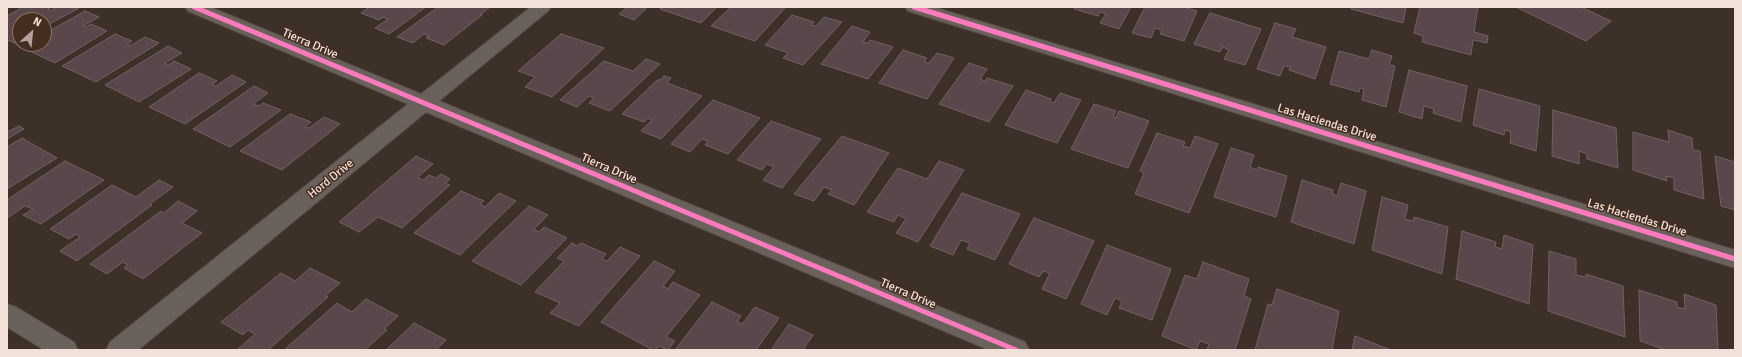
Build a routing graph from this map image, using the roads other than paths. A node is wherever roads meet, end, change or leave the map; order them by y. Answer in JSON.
{"nodes":[{"id":1,"x":194,"y":7,"type":"edge"},
{"id":2,"x":542,"y":7,"type":"edge"},
{"id":3,"x":914,"y":7,"type":"edge"},
{"id":4,"x":424,"y":103,"type":"junction"},
{"id":5,"x":1735,"y":259,"type":"edge"},
{"id":6,"x":7,"y":314,"type":"edge"},
{"id":7,"x":65,"y":350,"type":"edge"},
{"id":8,"x":119,"y":350,"type":"edge"},
{"id":9,"x":1016,"y":350,"type":"edge"}],
"edges":[{"from":1,"to":4,"type":"street","name":"Tierra Drive"},
{"from":2,"to":4,"type":"street","name":"Hord Drive"},
{"from":3,"to":5,"type":"street","name":"Las Haciendas Drive"},
{"from":4,"to":8,"type":"street","name":"Hord Drive"},
{"from":4,"to":9,"type":"street","name":"Tierra Drive"},
{"from":6,"to":7,"type":"street"}]}
